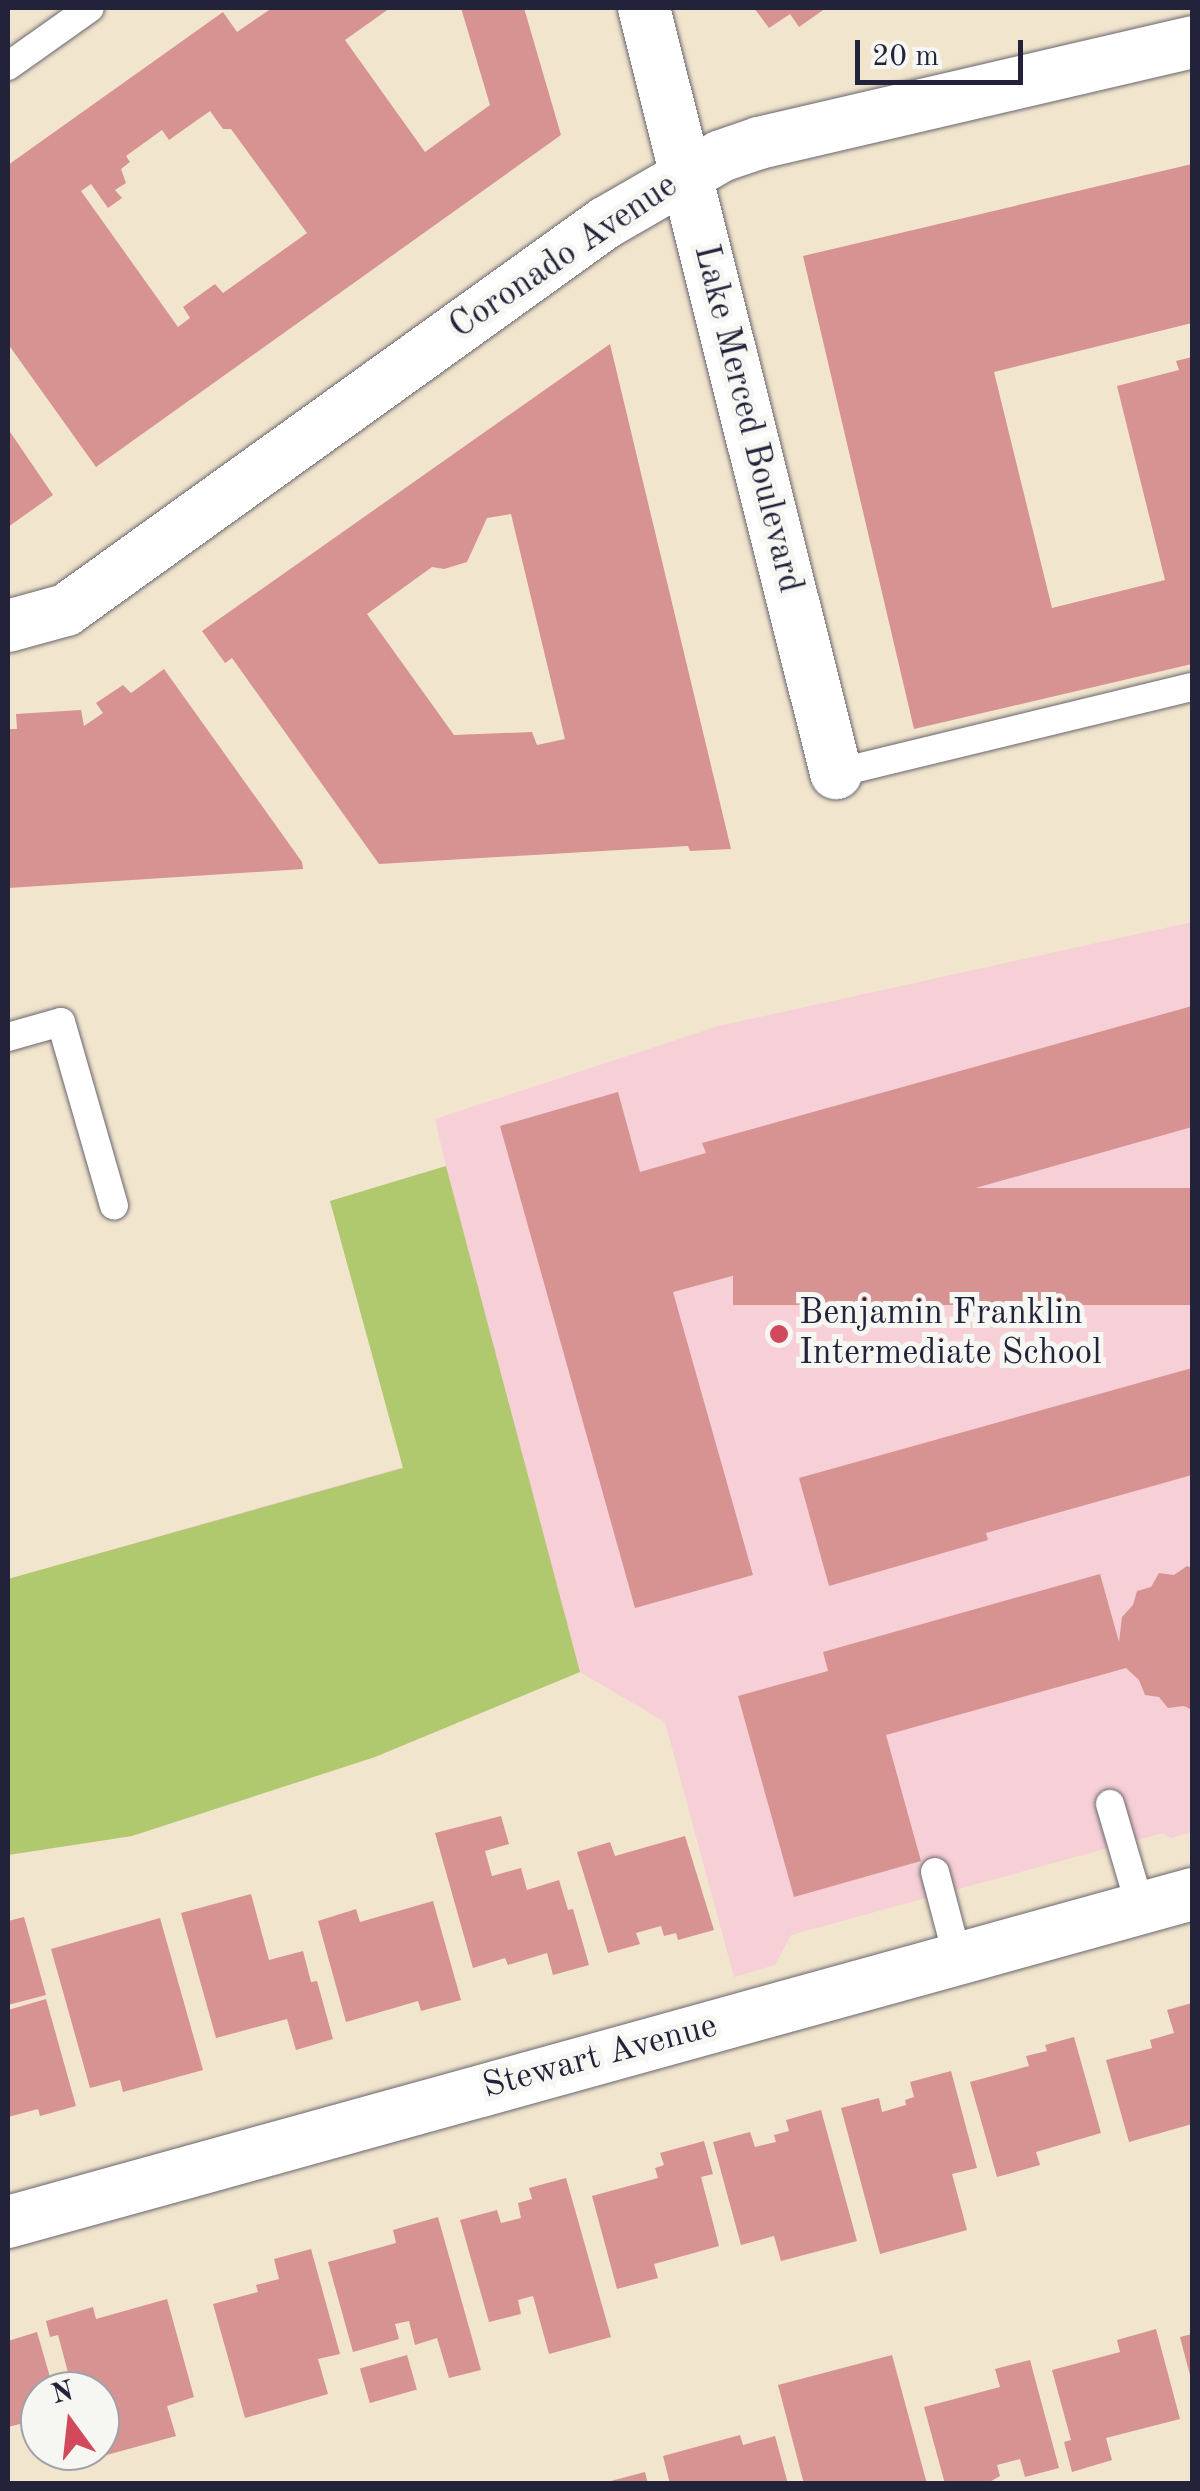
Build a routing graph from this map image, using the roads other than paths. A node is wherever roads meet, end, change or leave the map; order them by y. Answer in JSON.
{"nodes":[{"id":1,"x":90,"y":8,"type":"edge"},
{"id":2,"x":644,"y":8,"type":"edge"},
{"id":3,"x":1192,"y":42,"type":"edge"},
{"id":4,"x":8,"y":66,"type":"edge"},
{"id":5,"x":682,"y":176,"type":"junction"},
{"id":6,"x":8,"y":626,"type":"edge"},
{"id":7,"x":1192,"y":687,"type":"edge"},
{"id":8,"x":836,"y":772,"type":"joint"},
{"id":9,"x":8,"y":1037,"type":"edge"},
{"id":10,"x":114,"y":1206,"type":"dead end"},
{"id":11,"x":1110,"y":1804,"type":"dead end"},
{"id":12,"x":935,"y":1872,"type":"dead end"},
{"id":13,"x":1192,"y":1894,"type":"edge"},
{"id":14,"x":1141,"y":1908,"type":"junction"},
{"id":15,"x":958,"y":1958,"type":"junction"},
{"id":16,"x":8,"y":2222,"type":"edge"}],
"edges":[{"from":1,"to":4,"type":"lane"},
{"from":2,"to":5,"type":"street","name":"Lake Merced Boulevard"},
{"from":3,"to":5,"type":"street","name":"Coronado Avenue"},
{"from":5,"to":6,"type":"street","name":"Coronado Avenue"},
{"from":5,"to":8,"type":"street","name":"Lake Merced Boulevard"},
{"from":7,"to":8,"type":"lane"},
{"from":9,"to":10,"type":"lane"},
{"from":11,"to":14,"type":"lane"},
{"from":12,"to":15,"type":"lane"},
{"from":13,"to":14,"type":"street","name":"Stewart Avenue"},
{"from":14,"to":15,"type":"street","name":"Stewart Avenue"},
{"from":15,"to":16,"type":"street","name":"Stewart Avenue"}]}
